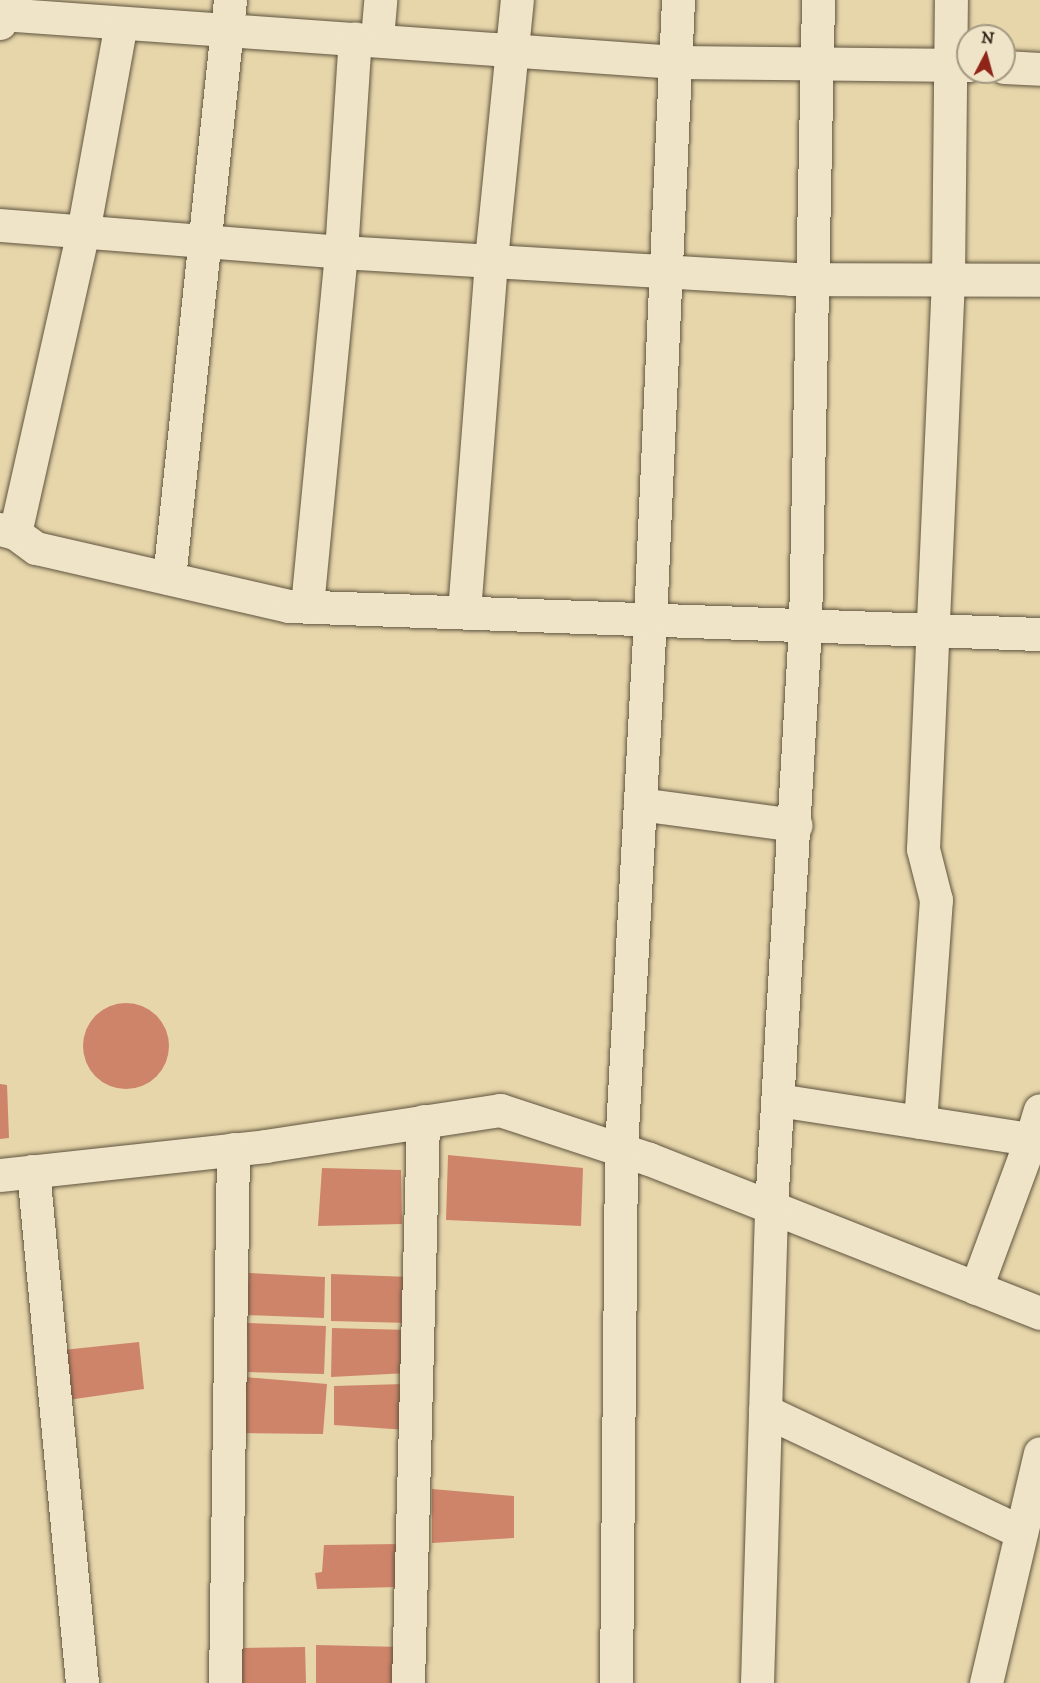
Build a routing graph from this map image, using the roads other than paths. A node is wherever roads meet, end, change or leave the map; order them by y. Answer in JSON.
{"nodes":[{"id":1,"x":380,"y":0,"type":"edge"},
{"id":2,"x":517,"y":0,"type":"edge"},
{"id":3,"x":678,"y":0,"type":"edge"},
{"id":4,"x":818,"y":0,"type":"edge"},
{"id":5,"x":951,"y":0,"type":"edge"},
{"id":6,"x":2,"y":12,"type":"edge"},
{"id":7,"x":229,"y":15,"type":"edge"},
{"id":8,"x":121,"y":22,"type":"junction"},
{"id":9,"x":366,"y":38,"type":"junction"},
{"id":10,"x":956,"y":41,"type":"edge"},
{"id":11,"x":513,"y":50,"type":"junction"},
{"id":12,"x":675,"y":62,"type":"junction"},
{"id":13,"x":818,"y":65,"type":"junction"},
{"id":14,"x":956,"y":65,"type":"edge"},
{"id":15,"x":1016,"y":68,"type":"edge"},
{"id":16,"x":1040,"y":69,"type":"edge"},
{"id":17,"x":958,"y":84,"type":"edge"},
{"id":18,"x":0,"y":225,"type":"edge"},
{"id":19,"x":83,"y":232,"type":"junction"},
{"id":20,"x":206,"y":240,"type":"junction"},
{"id":21,"x":341,"y":252,"type":"junction"},
{"id":22,"x":491,"y":259,"type":"junction"},
{"id":23,"x":667,"y":271,"type":"junction"},
{"id":24,"x":811,"y":279,"type":"junction"},
{"id":25,"x":948,"y":279,"type":"junction"},
{"id":26,"x":1040,"y":280,"type":"edge"},
{"id":27,"x":7,"y":531,"type":"edge"},
{"id":28,"x":169,"y":578,"type":"junction"},
{"id":29,"x":307,"y":606,"type":"junction"},
{"id":30,"x":464,"y":612,"type":"junction"},
{"id":31,"x":650,"y":619,"type":"junction"},
{"id":32,"x":805,"y":626,"type":"junction"},
{"id":33,"x":933,"y":631,"type":"junction"},
{"id":34,"x":1040,"y":634,"type":"edge"},
{"id":35,"x":640,"y":804,"type":"junction"},
{"id":36,"x":796,"y":825,"type":"junction"},
{"id":37,"x":778,"y":1100,"type":"junction"},
{"id":38,"x":423,"y":1120,"type":"junction"},
{"id":39,"x":920,"y":1122,"type":"junction"},
{"id":40,"x":1035,"y":1125,"type":"edge"},
{"id":41,"x":233,"y":1149,"type":"junction"},
{"id":42,"x":621,"y":1149,"type":"junction"},
{"id":43,"x":33,"y":1171,"type":"junction"},
{"id":44,"x":0,"y":1175,"type":"edge"},
{"id":45,"x":771,"y":1207,"type":"junction"},
{"id":46,"x":976,"y":1288,"type":"junction"},
{"id":47,"x":1040,"y":1313,"type":"edge"},
{"id":48,"x":765,"y":1411,"type":"junction"},
{"id":49,"x":1040,"y":1453,"type":"edge"},
{"id":50,"x":1021,"y":1532,"type":"junction"},
{"id":51,"x":82,"y":1683,"type":"edge"},
{"id":52,"x":225,"y":1683,"type":"edge"},
{"id":53,"x":408,"y":1683,"type":"edge"},
{"id":54,"x":616,"y":1683,"type":"edge"},
{"id":55,"x":757,"y":1683,"type":"edge"},
{"id":56,"x":986,"y":1683,"type":"edge"}],
"edges":[{"from":1,"to":9,"type":"street"},
{"from":2,"to":11,"type":"street"},
{"from":3,"to":12,"type":"street"},
{"from":4,"to":13,"type":"street"},
{"from":5,"to":10,"type":"street"},
{"from":6,"to":8,"type":"street"},
{"from":7,"to":8,"type":"street"},
{"from":7,"to":9,"type":"street"},
{"from":7,"to":20,"type":"street"},
{"from":8,"to":19,"type":"street"},
{"from":9,"to":11,"type":"street"},
{"from":9,"to":21,"type":"street"},
{"from":11,"to":12,"type":"street"},
{"from":11,"to":22,"type":"street"},
{"from":12,"to":13,"type":"street"},
{"from":12,"to":23,"type":"street"},
{"from":13,"to":14,"type":"street"},
{"from":13,"to":24,"type":"street"},
{"from":15,"to":16,"type":"street"},
{"from":17,"to":25,"type":"street"},
{"from":18,"to":19,"type":"street"},
{"from":19,"to":20,"type":"street"},
{"from":19,"to":27,"type":"street"},
{"from":20,"to":21,"type":"street"},
{"from":20,"to":28,"type":"street"},
{"from":21,"to":22,"type":"street"},
{"from":21,"to":29,"type":"street"},
{"from":22,"to":23,"type":"street"},
{"from":22,"to":30,"type":"street"},
{"from":23,"to":24,"type":"street"},
{"from":23,"to":31,"type":"street"},
{"from":24,"to":25,"type":"street"},
{"from":24,"to":32,"type":"street"},
{"from":25,"to":26,"type":"street"},
{"from":25,"to":33,"type":"street"},
{"from":27,"to":28,"type":"street"},
{"from":28,"to":29,"type":"street"},
{"from":29,"to":30,"type":"street"},
{"from":30,"to":31,"type":"street"},
{"from":31,"to":32,"type":"street"},
{"from":31,"to":35,"type":"street"},
{"from":32,"to":33,"type":"street"},
{"from":32,"to":36,"type":"street"},
{"from":33,"to":34,"type":"street"},
{"from":33,"to":39,"type":"street"},
{"from":35,"to":36,"type":"street"},
{"from":35,"to":42,"type":"street"},
{"from":36,"to":37,"type":"street"},
{"from":37,"to":39,"type":"street"},
{"from":37,"to":45,"type":"street"},
{"from":38,"to":41,"type":"street"},
{"from":38,"to":42,"type":"street"},
{"from":38,"to":53,"type":"street"},
{"from":39,"to":40,"type":"street"},
{"from":40,"to":46,"type":"street"},
{"from":41,"to":43,"type":"street"},
{"from":41,"to":52,"type":"street"},
{"from":42,"to":45,"type":"street"},
{"from":42,"to":54,"type":"street"},
{"from":43,"to":44,"type":"street"},
{"from":43,"to":51,"type":"street"},
{"from":45,"to":46,"type":"street"},
{"from":45,"to":48,"type":"street"},
{"from":46,"to":47,"type":"street"},
{"from":48,"to":50,"type":"street"},
{"from":48,"to":55,"type":"street"},
{"from":49,"to":50,"type":"street"},
{"from":50,"to":56,"type":"street"}]}
